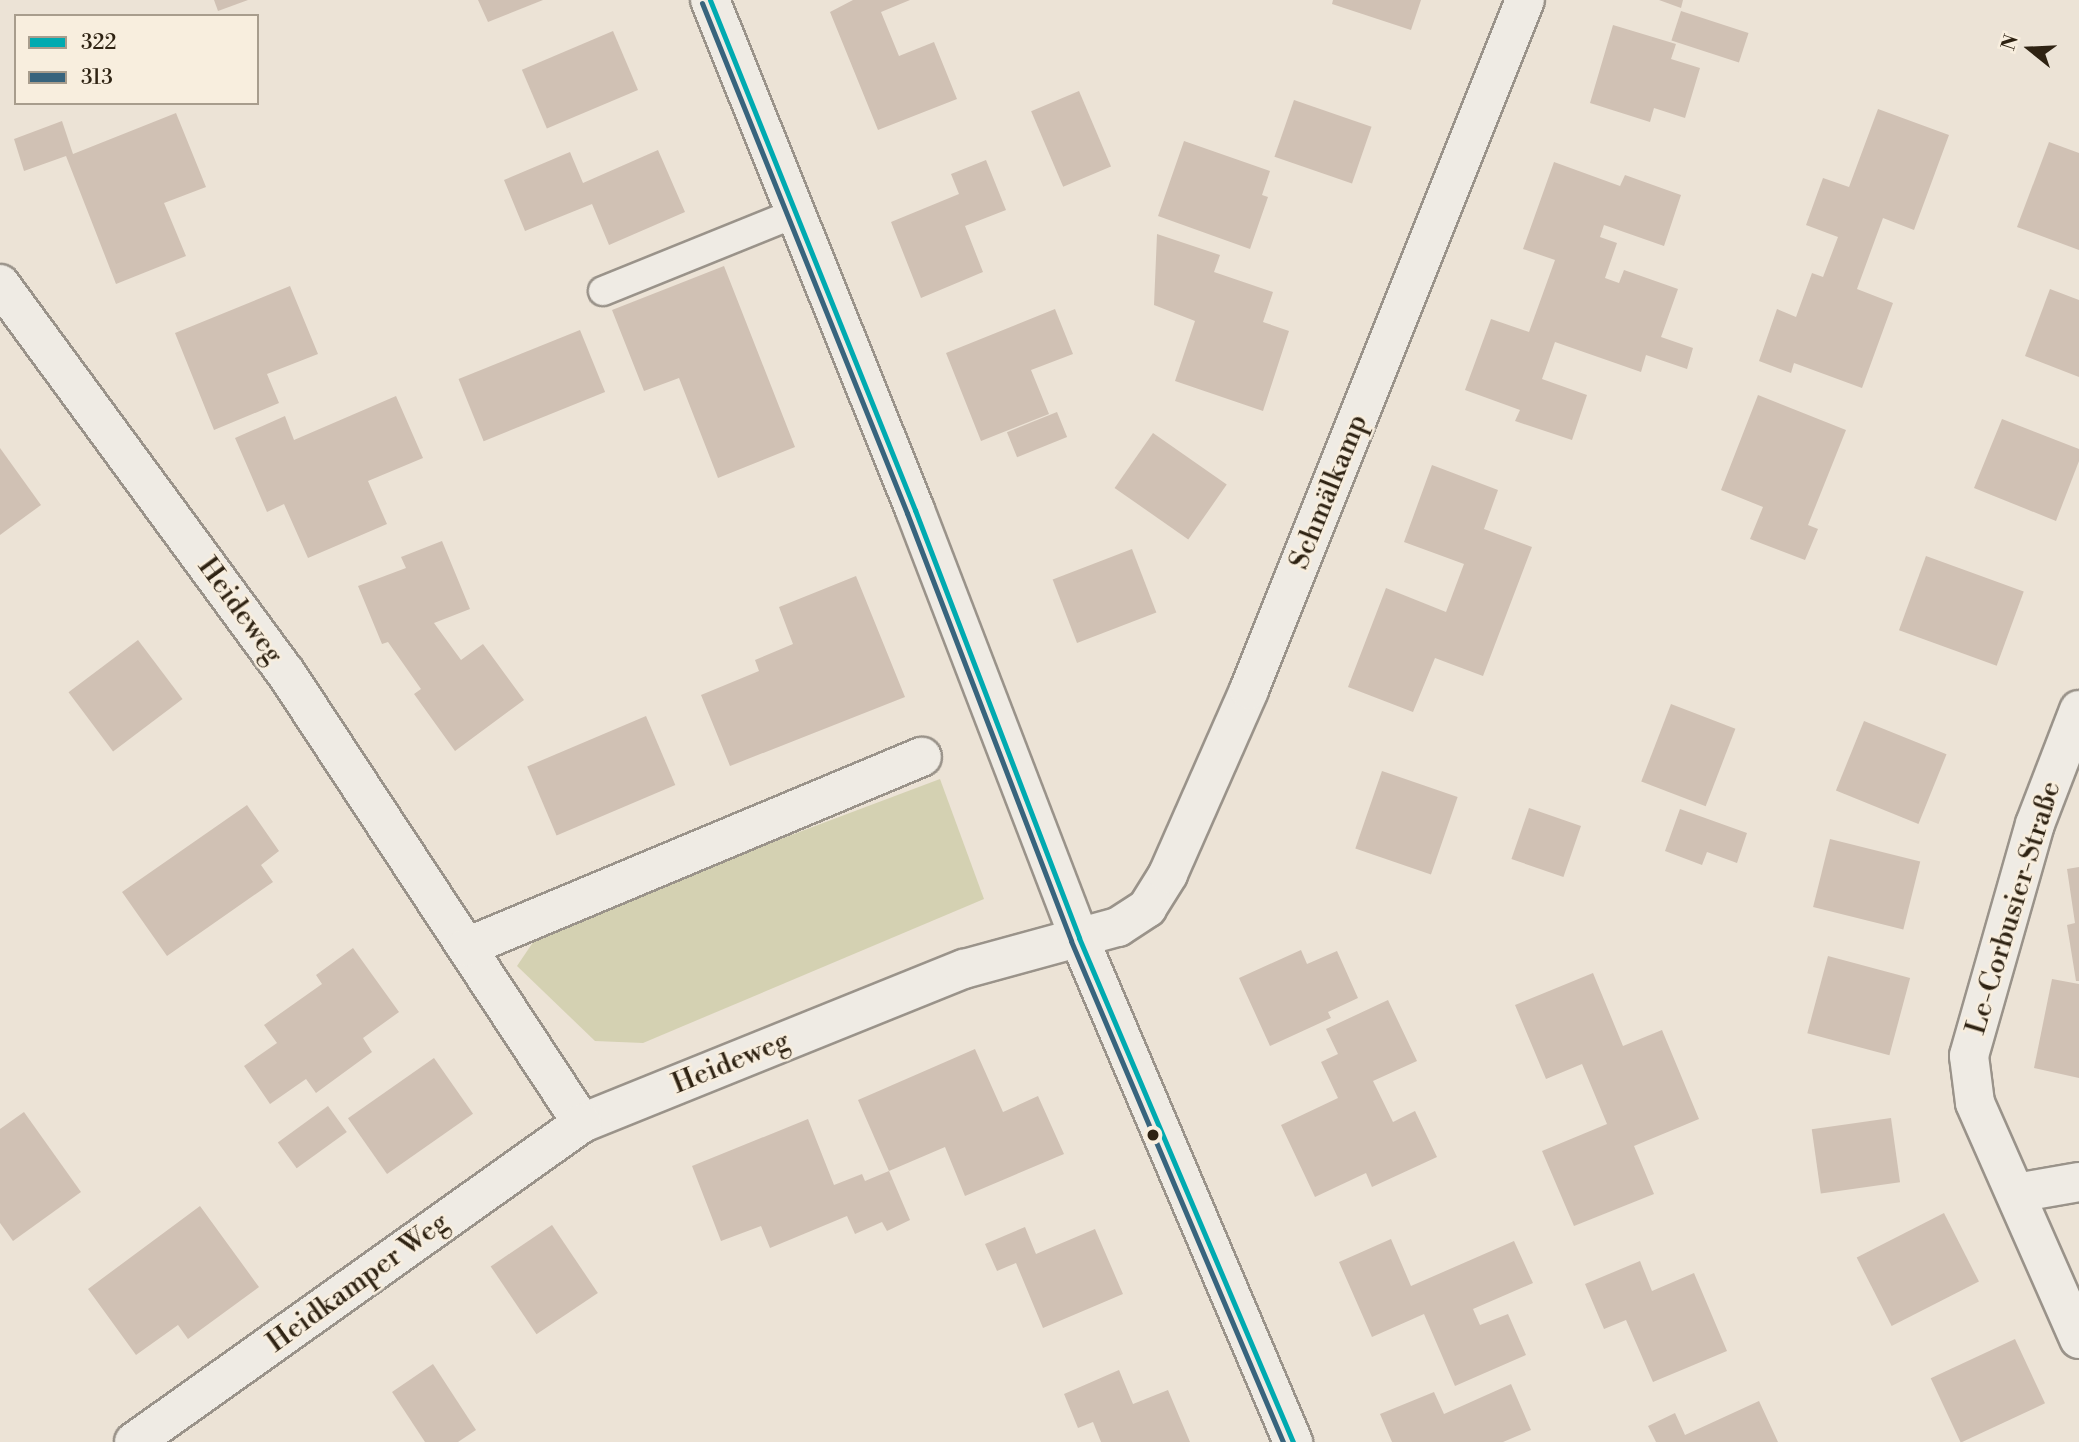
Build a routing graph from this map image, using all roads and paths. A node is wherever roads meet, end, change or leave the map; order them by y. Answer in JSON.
{"nodes":[{"id":1,"x":709,"y":0,"type":"edge"},
{"id":2,"x":1525,"y":0,"type":"edge"},
{"id":3,"x":794,"y":214,"type":"junction"},
{"id":4,"x":0,"y":284,"type":"edge"},
{"id":5,"x":603,"y":290,"type":"dead end"},
{"id":6,"x":2079,"y":710,"type":"edge"},
{"id":7,"x":922,"y":757,"type":"dead end"},
{"id":8,"x":1079,"y":938,"type":"junction"},
{"id":9,"x":467,"y":947,"type":"junction"},
{"id":10,"x":582,"y":1122,"type":"junction"},
{"id":11,"x":2079,"y":1182,"type":"edge"},
{"id":12,"x":2016,"y":1193,"type":"junction"},
{"id":13,"x":2079,"y":1339,"type":"edge"},
{"id":14,"x":134,"y":1442,"type":"edge"},
{"id":15,"x":1293,"y":1442,"type":"edge"}],
"edges":[{"from":1,"to":3,"type":"street"},
{"from":2,"to":8,"type":"street","name":"Schmälkamp"},
{"from":3,"to":5,"type":"lane"},
{"from":3,"to":8,"type":"street"},
{"from":4,"to":9,"type":"street","name":"Heideweg"},
{"from":6,"to":12,"type":"street","name":"Le-Corbusier-Straße"},
{"from":7,"to":9,"type":"street"},
{"from":8,"to":10,"type":"street","name":"Heideweg"},
{"from":8,"to":15,"type":"street"},
{"from":9,"to":10,"type":"street","name":"Heideweg"},
{"from":10,"to":14,"type":"street","name":"Heidkamper Weg"},
{"from":11,"to":12,"type":"street"},
{"from":12,"to":13,"type":"street","name":"Le-Corbusier-Straße"}]}
